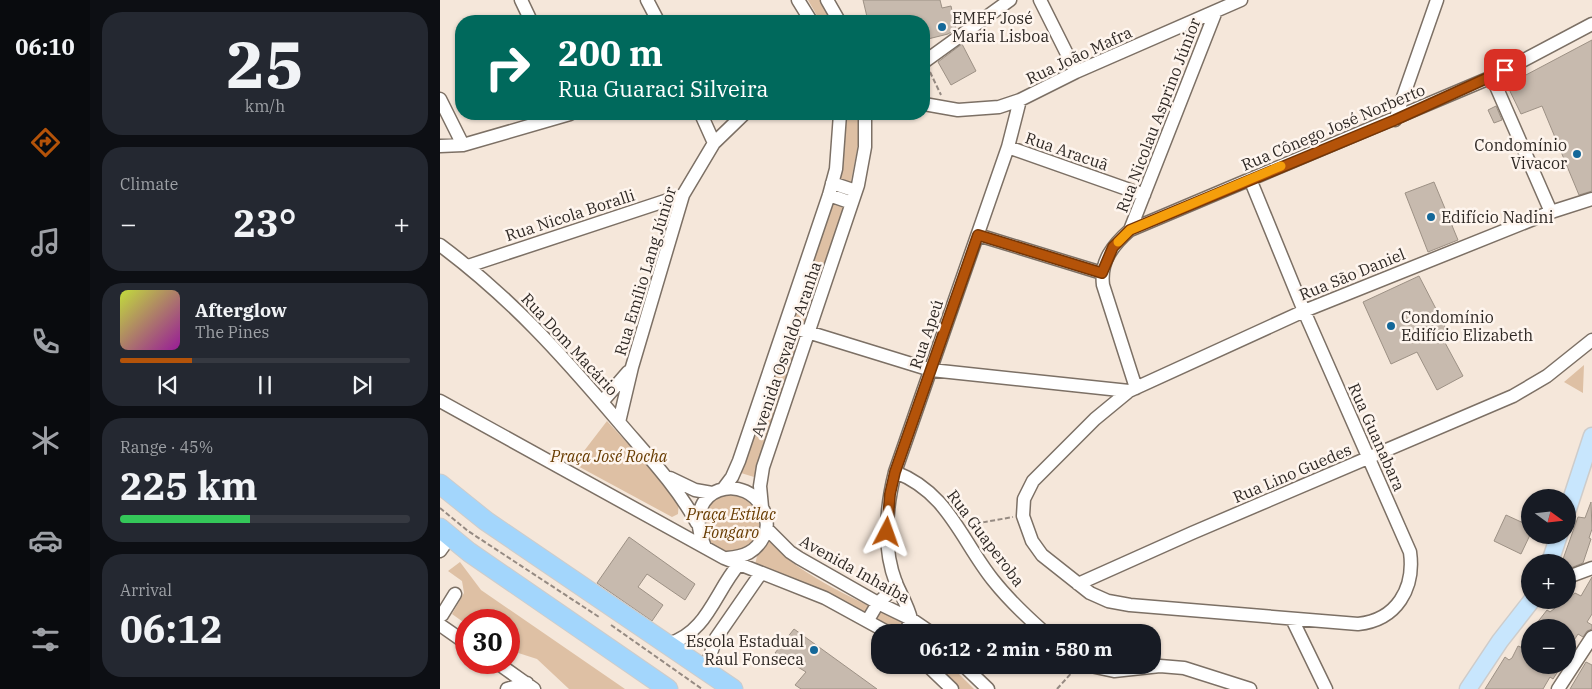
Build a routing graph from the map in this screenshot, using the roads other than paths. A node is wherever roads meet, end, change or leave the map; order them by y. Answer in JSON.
{"nodes":[{"id":1,"x":521,"y":0,"type":"edge"},
{"id":2,"x":647,"y":0,"type":"edge"},
{"id":3,"x":798,"y":0,"type":"edge"},
{"id":4,"x":827,"y":0,"type":"edge"},
{"id":5,"x":1010,"y":0,"type":"edge"},
{"id":6,"x":1040,"y":0,"type":"edge"},
{"id":7,"x":1241,"y":0,"type":"edge"},
{"id":8,"x":1437,"y":0,"type":"edge"},
{"id":9,"x":1216,"y":11,"type":"junction"},
{"id":10,"x":528,"y":15,"type":"edge"},
{"id":11,"x":655,"y":15,"type":"edge"},
{"id":12,"x":807,"y":15,"type":"edge"},
{"id":13,"x":836,"y":15,"type":"edge"},
{"id":14,"x":1592,"y":24,"type":"edge"},
{"id":15,"x":930,"y":57,"type":"edge"},
{"id":16,"x":1076,"y":72,"type":"junction"},
{"id":17,"x":1492,"y":77,"type":"junction"},
{"id":18,"x":440,"y":99,"type":"edge"},
{"id":19,"x":1020,"y":100,"type":"junction"},
{"id":20,"x":930,"y":105,"type":"edge"},
{"id":21,"x":549,"y":120,"type":"edge"},
{"id":22,"x":704,"y":120,"type":"edge"},
{"id":23,"x":738,"y":120,"type":"edge"},
{"id":24,"x":840,"y":120,"type":"edge"},
{"id":25,"x":865,"y":120,"type":"edge"},
{"id":26,"x":1395,"y":120,"type":"junction"},
{"id":27,"x":714,"y":143,"type":"junction"},
{"id":28,"x":463,"y":145,"type":"junction"},
{"id":29,"x":440,"y":146,"type":"edge"},
{"id":30,"x":1008,"y":147,"type":"junction"},
{"id":31,"x":1250,"y":179,"type":"junction"},
{"id":32,"x":831,"y":189,"type":"junction"},
{"id":33,"x":683,"y":194,"type":"junction"},
{"id":34,"x":1144,"y":195,"type":"junction"},
{"id":35,"x":854,"y":197,"type":"junction"},
{"id":36,"x":1592,"y":199,"type":"edge"},
{"id":37,"x":1552,"y":212,"type":"junction"},
{"id":38,"x":1130,"y":230,"type":"junction"},
{"id":39,"x":978,"y":235,"type":"junction"},
{"id":40,"x":440,"y":245,"type":"edge"},
{"id":41,"x":468,"y":266,"type":"junction"},
{"id":42,"x":1102,"y":273,"type":"junction"},
{"id":43,"x":1304,"y":311,"type":"junction"},
{"id":44,"x":785,"y":325,"type":"junction"},
{"id":45,"x":808,"y":332,"type":"junction"},
{"id":46,"x":1592,"y":340,"type":"edge"},
{"id":47,"x":632,"y":367,"type":"junction"},
{"id":48,"x":931,"y":370,"type":"junction"},
{"id":49,"x":1132,"y":389,"type":"junction"},
{"id":50,"x":440,"y":401,"type":"edge"},
{"id":51,"x":602,"y":402,"type":"junction"},
{"id":52,"x":619,"y":422,"type":"junction"},
{"id":53,"x":1592,"y":436,"type":"edge"},
{"id":54,"x":1368,"y":459,"type":"junction"},
{"id":55,"x":895,"y":472,"type":"junction"},
{"id":56,"x":666,"y":475,"type":"junction"},
{"id":57,"x":440,"y":484,"type":"edge"},
{"id":58,"x":1575,"y":489,"type":"edge"},
{"id":59,"x":718,"y":491,"type":"junction"},
{"id":60,"x":762,"y":507,"type":"junction"},
{"id":61,"x":697,"y":523,"type":"junction"},
{"id":62,"x":767,"y":529,"type":"junction"},
{"id":63,"x":444,"y":538,"type":"edge"},
{"id":64,"x":704,"y":547,"type":"junction"},
{"id":65,"x":724,"y":558,"type":"junction"},
{"id":66,"x":739,"y":564,"type":"junction"},
{"id":67,"x":1592,"y":568,"type":"edge"},
{"id":68,"x":761,"y":573,"type":"junction"},
{"id":69,"x":1576,"y":575,"type":"edge"},
{"id":70,"x":896,"y":582,"type":"junction"},
{"id":71,"x":1078,"y":584,"type":"junction"},
{"id":72,"x":455,"y":594,"type":"dead end"},
{"id":73,"x":878,"y":603,"type":"junction"},
{"id":74,"x":1525,"y":609,"type":"edge"},
{"id":75,"x":440,"y":613,"type":"edge"},
{"id":76,"x":912,"y":619,"type":"junction"},
{"id":77,"x":868,"y":620,"type":"junction"},
{"id":78,"x":1292,"y":620,"type":"junction"},
{"id":79,"x":875,"y":624,"type":"edge"},
{"id":80,"x":910,"y":624,"type":"edge"},
{"id":81,"x":919,"y":624,"type":"edge"},
{"id":82,"x":1036,"y":624,"type":"edge"},
{"id":83,"x":440,"y":626,"type":"edge"},
{"id":84,"x":455,"y":636,"type":"edge"},
{"id":85,"x":1592,"y":637,"type":"edge"},
{"id":86,"x":668,"y":644,"type":"junction"},
{"id":87,"x":709,"y":658,"type":"dead end"},
{"id":88,"x":1161,"y":666,"type":"edge"},
{"id":89,"x":512,"y":674,"type":"edge"},
{"id":90,"x":936,"y":674,"type":"edge"},
{"id":91,"x":973,"y":674,"type":"edge"},
{"id":92,"x":530,"y":687,"type":"edge"},
{"id":93,"x":508,"y":689,"type":"edge"},
{"id":94,"x":668,"y":689,"type":"edge"},
{"id":95,"x":732,"y":689,"type":"edge"},
{"id":96,"x":952,"y":689,"type":"edge"},
{"id":97,"x":988,"y":689,"type":"edge"},
{"id":98,"x":1250,"y":689,"type":"edge"},
{"id":99,"x":1326,"y":689,"type":"edge"},
{"id":100,"x":1468,"y":689,"type":"edge"},
{"id":101,"x":1558,"y":689,"type":"edge"}],
"edges":[{"from":1,"to":10,"type":"street"},
{"from":2,"to":11,"type":"street"},
{"from":3,"to":12,"type":"street"},
{"from":4,"to":13,"type":"street"},
{"from":5,"to":15,"type":"street"},
{"from":6,"to":16,"type":"street"},
{"from":7,"to":9,"type":"street","name":"Rua João Mafra"},
{"from":8,"to":26,"type":"street"},
{"from":9,"to":16,"type":"street","name":"Rua João Mafra"},
{"from":9,"to":34,"type":"street","name":"Rua Nicolau Asprino Júnior"},
{"from":14,"to":17,"type":"street","name":"Rua Cônego José Norberto"},
{"from":16,"to":19,"type":"street","name":"Rua João Mafra"},
{"from":17,"to":26,"type":"street","name":"Rua Cônego José Norberto"},
{"from":17,"to":37,"type":"street"},
{"from":18,"to":28,"type":"street"},
{"from":19,"to":20,"type":"street","name":"Rua João Mafra"},
{"from":19,"to":30,"type":"street","name":"Rua Apeú"},
{"from":21,"to":28,"type":"street"},
{"from":22,"to":27,"type":"street"},
{"from":23,"to":27,"type":"street","name":"Rua Emílio Lang Júnior"},
{"from":24,"to":32,"type":"street","name":"Avenida Osvaldo Aranha"},
{"from":25,"to":35,"type":"street","name":"Avenida Osvaldo Aranha"},
{"from":26,"to":31,"type":"street","name":"Rua Cônego José Norberto"},
{"from":27,"to":33,"type":"street","name":"Rua Emílio Lang Júnior"},
{"from":28,"to":29,"type":"street"},
{"from":30,"to":34,"type":"street","name":"Rua Aracuã"},
{"from":30,"to":39,"type":"street","name":"Rua Apeú"},
{"from":31,"to":38,"type":"street","name":"Rua Cônego José Norberto"},
{"from":31,"to":43,"type":"street","name":"Rua Guanabara"},
{"from":32,"to":35,"type":"street"},
{"from":32,"to":44,"type":"street","name":"Avenida Osvaldo Aranha"},
{"from":33,"to":41,"type":"street","name":"Rua Nicola Boralli"},
{"from":33,"to":47,"type":"street","name":"Rua Emílio Lang Júnior"},
{"from":34,"to":38,"type":"street","name":"Rua Nicolau Asprino Júnior"},
{"from":35,"to":45,"type":"street","name":"Avenida Osvaldo Aranha"},
{"from":36,"to":37,"type":"street","name":"Rua São Daniel"},
{"from":37,"to":43,"type":"street","name":"Rua São Daniel"},
{"from":38,"to":42,"type":"street","name":"Rua Cônego José Norberto"},
{"from":39,"to":42,"type":"street"},
{"from":39,"to":48,"type":"street","name":"Rua Apeú"},
{"from":40,"to":41,"type":"street","name":"Rua Dom Macário"},
{"from":41,"to":51,"type":"street","name":"Rua Dom Macário"},
{"from":42,"to":49,"type":"street"},
{"from":43,"to":49,"type":"street","name":"Rua São Daniel"},
{"from":43,"to":54,"type":"street","name":"Rua Guanabara"},
{"from":44,"to":45,"type":"street"},
{"from":44,"to":59,"type":"street","name":"Avenida Osvaldo Aranha"},
{"from":45,"to":48,"type":"street"},
{"from":45,"to":60,"type":"street","name":"Avenida Osvaldo Aranha"},
{"from":46,"to":54,"type":"street","name":"Rua Lino Guedes"},
{"from":47,"to":51,"type":"street","name":"Rua Emílio Lang Júnior"},
{"from":47,"to":52,"type":"street","name":"Rua Emílio Lang Júnior"},
{"from":48,"to":49,"type":"street"},
{"from":48,"to":55,"type":"street","name":"Rua Apeú"},
{"from":49,"to":71,"type":"street"},
{"from":50,"to":64,"type":"street"},
{"from":51,"to":52,"type":"street","name":"Rua Dom Macário"},
{"from":52,"to":56,"type":"street","name":"Rua Dom Macário"},
{"from":53,"to":58,"type":"main road"},
{"from":54,"to":71,"type":"street","name":"Rua Lino Guedes"},
{"from":54,"to":78,"type":"street","name":"Rua Guanabara"},
{"from":55,"to":70,"type":"street","name":"Rua Apeú"},
{"from":55,"to":82,"type":"street","name":"Rua Guaperoba"},
{"from":56,"to":59,"type":"street","name":"Rua Dom Macário"},
{"from":56,"to":61,"type":"street","name":"Rua Dom Macário"},
{"from":57,"to":86,"type":"highway"},
{"from":59,"to":60,"type":"street"},
{"from":59,"to":61,"type":"street"},
{"from":60,"to":62,"type":"street"},
{"from":61,"to":64,"type":"street"},
{"from":62,"to":65,"type":"street"},
{"from":62,"to":73,"type":"street","name":"Avenida Inhaíba"},
{"from":63,"to":94,"type":"highway"},
{"from":64,"to":65,"type":"street"},
{"from":65,"to":66,"type":"street"},
{"from":66,"to":68,"type":"street"},
{"from":66,"to":86,"type":"street"},
{"from":67,"to":69,"type":"street"},
{"from":68,"to":77,"type":"street"},
{"from":68,"to":87,"type":"street"},
{"from":70,"to":73,"type":"street"},
{"from":70,"to":76,"type":"street","name":"Rua Apeú"},
{"from":71,"to":78,"type":"street"},
{"from":72,"to":75,"type":"street"},
{"from":73,"to":76,"type":"street","name":"Avenida Inhaíba"},
{"from":73,"to":77,"type":"street"},
{"from":74,"to":100,"type":"main road"},
{"from":76,"to":80,"type":"street"},
{"from":76,"to":81,"type":"street","name":"Avenida Inhaíba"},
{"from":77,"to":79,"type":"street"},
{"from":78,"to":99,"type":"street"},
{"from":83,"to":84,"type":"street"},
{"from":85,"to":101,"type":"street"},
{"from":86,"to":95,"type":"highway"},
{"from":88,"to":98,"type":"street"},
{"from":89,"to":92,"type":"street"},
{"from":90,"to":96,"type":"street"},
{"from":91,"to":97,"type":"street"},
{"from":92,"to":93,"type":"street"}]}
